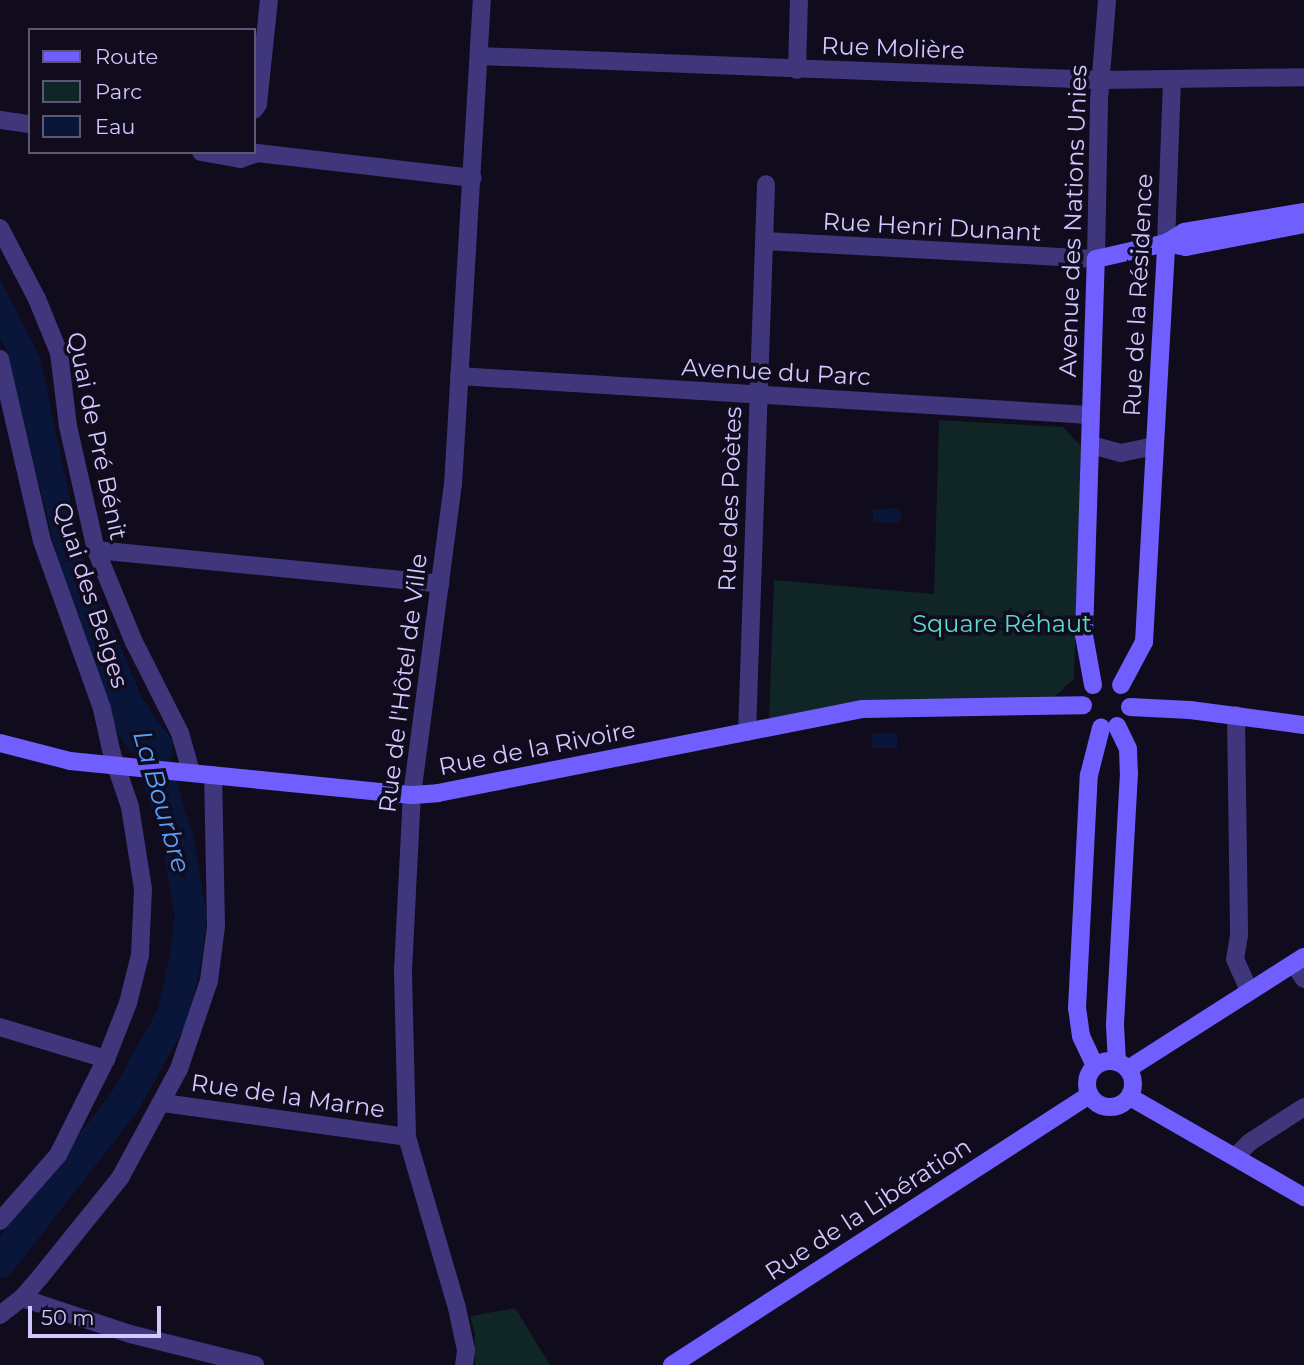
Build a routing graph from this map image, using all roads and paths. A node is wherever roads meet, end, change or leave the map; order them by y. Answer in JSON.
{"nodes":[{"id":1,"x":269,"y":0,"type":"edge"},
{"id":2,"x":482,"y":0,"type":"edge"},
{"id":3,"x":799,"y":0,"type":"edge"},
{"id":4,"x":1107,"y":0,"type":"edge"},
{"id":5,"x":480,"y":57,"type":"junction"},
{"id":6,"x":797,"y":70,"type":"junction"},
{"id":7,"x":1304,"y":77,"type":"edge"},
{"id":8,"x":1172,"y":79,"type":"junction"},
{"id":9,"x":1101,"y":80,"type":"junction"},
{"id":10,"x":256,"y":107,"type":"edge"},
{"id":11,"x":0,"y":120,"type":"edge"},
{"id":12,"x":28,"y":124,"type":"edge"},
{"id":13,"x":256,"y":152,"type":"edge"},
{"id":14,"x":212,"y":154,"type":"edge"},
{"id":15,"x":251,"y":154,"type":"edge"},
{"id":16,"x":473,"y":178,"type":"junction"},
{"id":17,"x":766,"y":184,"type":"dead end"},
{"id":18,"x":1304,"y":212,"type":"edge"},
{"id":19,"x":1304,"y":225,"type":"edge"},
{"id":20,"x":0,"y":229,"type":"edge"},
{"id":21,"x":765,"y":241,"type":"junction"},
{"id":22,"x":1166,"y":243,"type":"junction"},
{"id":23,"x":1096,"y":259,"type":"junction"},
{"id":24,"x":0,"y":359,"type":"edge"},
{"id":25,"x":459,"y":376,"type":"junction"},
{"id":26,"x":758,"y":396,"type":"junction"},
{"id":27,"x":1090,"y":415,"type":"junction"},
{"id":28,"x":1091,"y":445,"type":"junction"},
{"id":29,"x":1155,"y":446,"type":"junction"},
{"id":30,"x":96,"y":550,"type":"junction"},
{"id":31,"x":440,"y":584,"type":"junction"},
{"id":32,"x":1093,"y":685,"type":"junction"},
{"id":33,"x":1121,"y":685,"type":"junction"},
{"id":34,"x":1083,"y":705,"type":"junction"},
{"id":35,"x":1130,"y":706,"type":"junction"},
{"id":36,"x":1236,"y":715,"type":"junction"},
{"id":37,"x":1304,"y":725,"type":"edge"},
{"id":38,"x":1109,"y":727,"type":"junction"},
{"id":39,"x":747,"y":732,"type":"junction"},
{"id":40,"x":0,"y":743,"type":"edge"},
{"id":41,"x":122,"y":766,"type":"junction"},
{"id":42,"x":187,"y":772,"type":"junction"},
{"id":43,"x":213,"y":775,"type":"junction"},
{"id":44,"x":412,"y":795,"type":"junction"},
{"id":45,"x":1299,"y":960,"type":"edge"},
{"id":46,"x":1304,"y":979,"type":"edge"},
{"id":47,"x":1250,"y":991,"type":"junction"},
{"id":48,"x":0,"y":1027,"type":"edge"},
{"id":49,"x":106,"y":1059,"type":"junction"},
{"id":50,"x":1123,"y":1065,"type":"junction"},
{"id":51,"x":1095,"y":1066,"type":"junction"},
{"id":52,"x":1089,"y":1095,"type":"junction"},
{"id":53,"x":1130,"y":1097,"type":"junction"},
{"id":54,"x":163,"y":1103,"type":"junction"},
{"id":55,"x":1304,"y":1107,"type":"edge"},
{"id":56,"x":407,"y":1137,"type":"junction"},
{"id":57,"x":1235,"y":1157,"type":"junction"},
{"id":58,"x":1304,"y":1198,"type":"edge"},
{"id":59,"x":0,"y":1221,"type":"edge"},
{"id":60,"x":22,"y":1298,"type":"junction"},
{"id":61,"x":0,"y":1315,"type":"edge"},
{"id":62,"x":255,"y":1365,"type":"edge"},
{"id":63,"x":464,"y":1365,"type":"edge"},
{"id":64,"x":673,"y":1365,"type":"edge"}],
"edges":[{"from":1,"to":10,"type":"street"},
{"from":2,"to":5,"type":"street","name":"Rue de l'Hôtel de Ville"},
{"from":3,"to":6,"type":"street"},
{"from":4,"to":9,"type":"street","name":"Avenue des Nations Unies"},
{"from":5,"to":6,"type":"street","name":"Rue Molière"},
{"from":5,"to":16,"type":"street","name":"Rue de l'Hôtel de Ville"},
{"from":6,"to":9,"type":"street","name":"Rue Molière"},
{"from":7,"to":8,"type":"street","name":"Rue Molière"},
{"from":8,"to":9,"type":"street","name":"Rue Molière"},
{"from":8,"to":22,"type":"street","name":"Rue de la Résidence"},
{"from":9,"to":23,"type":"street","name":"Avenue des Nations Unies"},
{"from":11,"to":12,"type":"street"},
{"from":13,"to":16,"type":"street"},
{"from":14,"to":15,"type":"street"},
{"from":16,"to":25,"type":"street","name":"Rue de l'Hôtel de Ville"},
{"from":17,"to":21,"type":"street","name":"Rue des Poètes"},
{"from":18,"to":22,"type":"street"},
{"from":19,"to":22,"type":"street"},
{"from":20,"to":30,"type":"street","name":"Quai de Pré Bénit"},
{"from":21,"to":23,"type":"street","name":"Rue Henri Dunant"},
{"from":21,"to":26,"type":"street","name":"Rue des Poètes"},
{"from":22,"to":23,"type":"street"},
{"from":22,"to":29,"type":"street","name":"Rue de la Résidence"},
{"from":23,"to":27,"type":"street","name":"Avenue des Nations Unies"},
{"from":24,"to":41,"type":"street","name":"Quai des Belges"},
{"from":25,"to":26,"type":"street","name":"Avenue du Parc"},
{"from":25,"to":31,"type":"street","name":"Rue de l'Hôtel de Ville"},
{"from":26,"to":27,"type":"street","name":"Avenue du Parc"},
{"from":26,"to":39,"type":"street","name":"Rue des Poètes"},
{"from":27,"to":28,"type":"street","name":"Avenue des Nations Unies"},
{"from":28,"to":29,"type":"street","name":"Rue de la Résidence"},
{"from":28,"to":32,"type":"street","name":"Avenue des Nations Unies"},
{"from":29,"to":33,"type":"street"},
{"from":30,"to":31,"type":"street"},
{"from":30,"to":42,"type":"street","name":"Quai de Pré Bénit"},
{"from":31,"to":44,"type":"street","name":"Rue de l'Hôtel de Ville"},
{"from":32,"to":33,"type":"street"},
{"from":32,"to":34,"type":"street"},
{"from":33,"to":35,"type":"street"},
{"from":34,"to":38,"type":"street"},
{"from":34,"to":39,"type":"street","name":"Rue de la Rivoire"},
{"from":35,"to":36,"type":"street"},
{"from":35,"to":38,"type":"street"},
{"from":36,"to":37,"type":"street"},
{"from":36,"to":47,"type":"street"},
{"from":38,"to":50,"type":"street"},
{"from":38,"to":51,"type":"street"},
{"from":39,"to":44,"type":"street","name":"Rue de la Rivoire"},
{"from":40,"to":41,"type":"street","name":"Rue de la Rivoire"},
{"from":41,"to":42,"type":"street","name":"Rue de la Rivoire"},
{"from":41,"to":49,"type":"street","name":"Quai des Belges"},
{"from":42,"to":43,"type":"street","name":"Rue de la Rivoire"},
{"from":43,"to":44,"type":"street","name":"Rue de la Rivoire"},
{"from":43,"to":54,"type":"street"},
{"from":44,"to":56,"type":"street","name":"Rue de l'Hôtel de Ville"},
{"from":45,"to":46,"type":"street"},
{"from":45,"to":47,"type":"street"},
{"from":47,"to":50,"type":"street"},
{"from":48,"to":49,"type":"street"},
{"from":49,"to":59,"type":"street","name":"Quai des Belges"},
{"from":50,"to":51,"type":"street"},
{"from":50,"to":53,"type":"street"},
{"from":51,"to":52,"type":"street"},
{"from":52,"to":53,"type":"street"},
{"from":52,"to":64,"type":"street","name":"Rue de la Libération"},
{"from":53,"to":57,"type":"street"},
{"from":54,"to":56,"type":"street","name":"Rue de la Marne"},
{"from":54,"to":60,"type":"street"},
{"from":55,"to":57,"type":"street"},
{"from":56,"to":63,"type":"street","name":"Rue de l'Hôtel de Ville"},
{"from":57,"to":58,"type":"street"},
{"from":60,"to":61,"type":"street"},
{"from":60,"to":62,"type":"street"}]}
